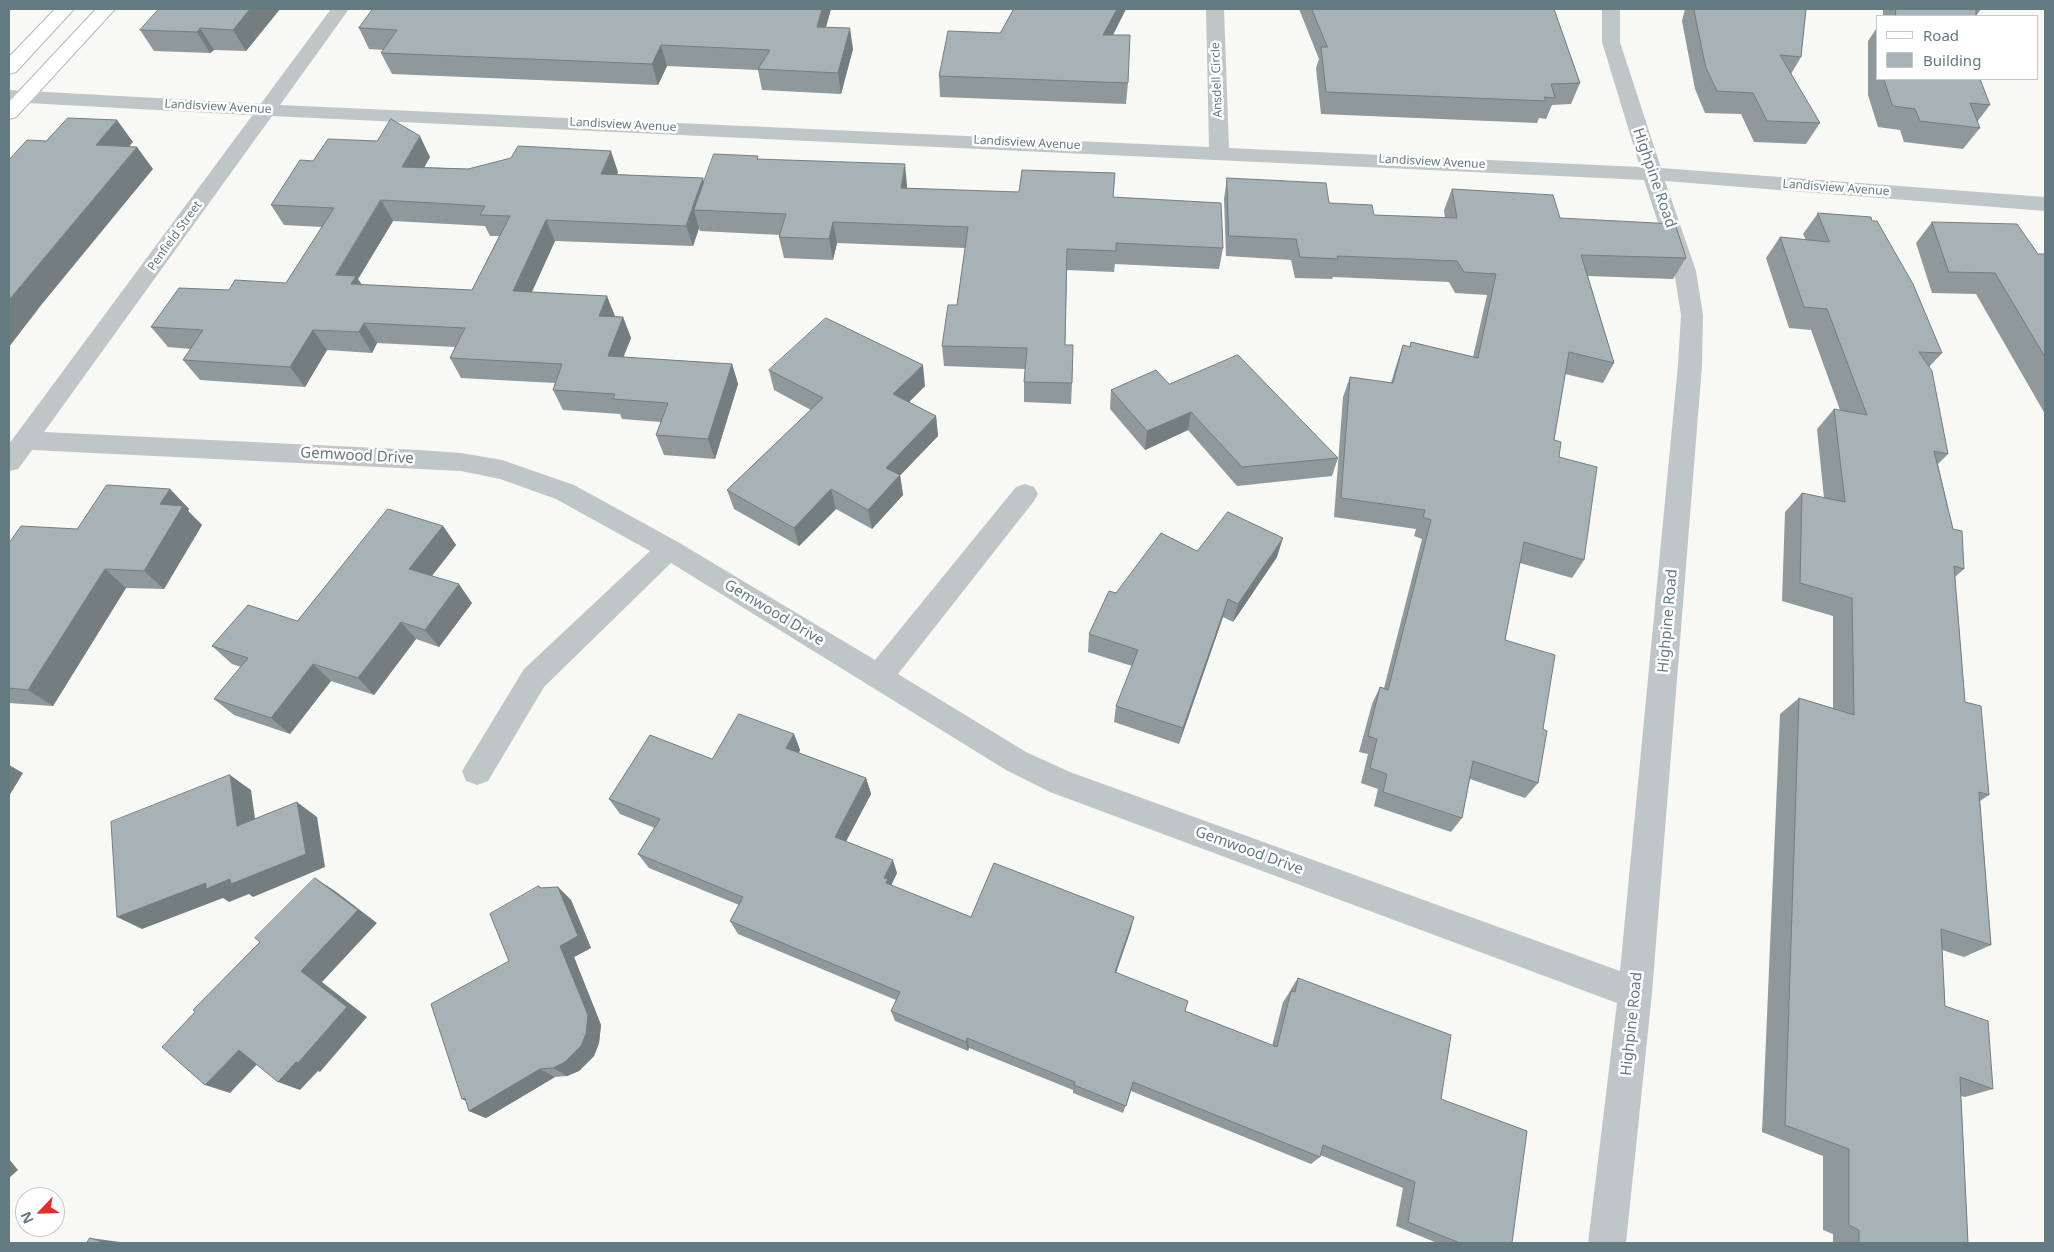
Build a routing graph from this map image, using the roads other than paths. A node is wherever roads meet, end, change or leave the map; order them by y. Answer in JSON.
{"nodes":[{"id":1,"x":65,"y":9,"type":"edge"},
{"id":2,"x":106,"y":9,"type":"edge"},
{"id":3,"x":340,"y":9,"type":"edge"},
{"id":4,"x":1215,"y":9,"type":"edge"},
{"id":5,"x":1610,"y":9,"type":"edge"},
{"id":6,"x":9,"y":68,"type":"edge"},
{"id":7,"x":17,"y":97,"type":"edge"},
{"id":8,"x":267,"y":110,"type":"junction"},
{"id":9,"x":9,"y":113,"type":"edge"},
{"id":10,"x":1219,"y":152,"type":"junction"},
{"id":11,"x":1653,"y":174,"type":"junction"},
{"id":12,"x":2045,"y":204,"type":"edge"},
{"id":13,"x":17,"y":451,"type":"edge"},
{"id":14,"x":1025,"y":494,"type":"dead end"},
{"id":15,"x":669,"y":549,"type":"junction"},
{"id":16,"x":879,"y":676,"type":"junction"},
{"id":17,"x":477,"y":771,"type":"dead end"},
{"id":18,"x":1636,"y":993,"type":"junction"},
{"id":19,"x":1607,"y":1243,"type":"edge"}],
"edges":[{"from":1,"to":6,"type":"main road"},
{"from":2,"to":7,"type":"main road"},
{"from":3,"to":8,"type":"street","name":"Penfield Street"},
{"from":4,"to":10,"type":"street","name":"Ansdell Circle"},
{"from":5,"to":11,"type":"street","name":"Highpine Road"},
{"from":7,"to":8,"type":"street","name":"Landisview Avenue"},
{"from":7,"to":9,"type":"main road"},
{"from":8,"to":10,"type":"street","name":"Landisview Avenue"},
{"from":8,"to":13,"type":"street","name":"Penfield Street"},
{"from":10,"to":11,"type":"street","name":"Landisview Avenue"},
{"from":11,"to":12,"type":"street","name":"Landisview Avenue"},
{"from":11,"to":18,"type":"street","name":"Highpine Road"},
{"from":13,"to":15,"type":"street","name":"Gemwood Drive"},
{"from":14,"to":16,"type":"street"},
{"from":15,"to":16,"type":"street","name":"Gemwood Drive"},
{"from":15,"to":17,"type":"street"},
{"from":16,"to":18,"type":"street","name":"Gemwood Drive"},
{"from":18,"to":19,"type":"street","name":"Highpine Road"}]}
